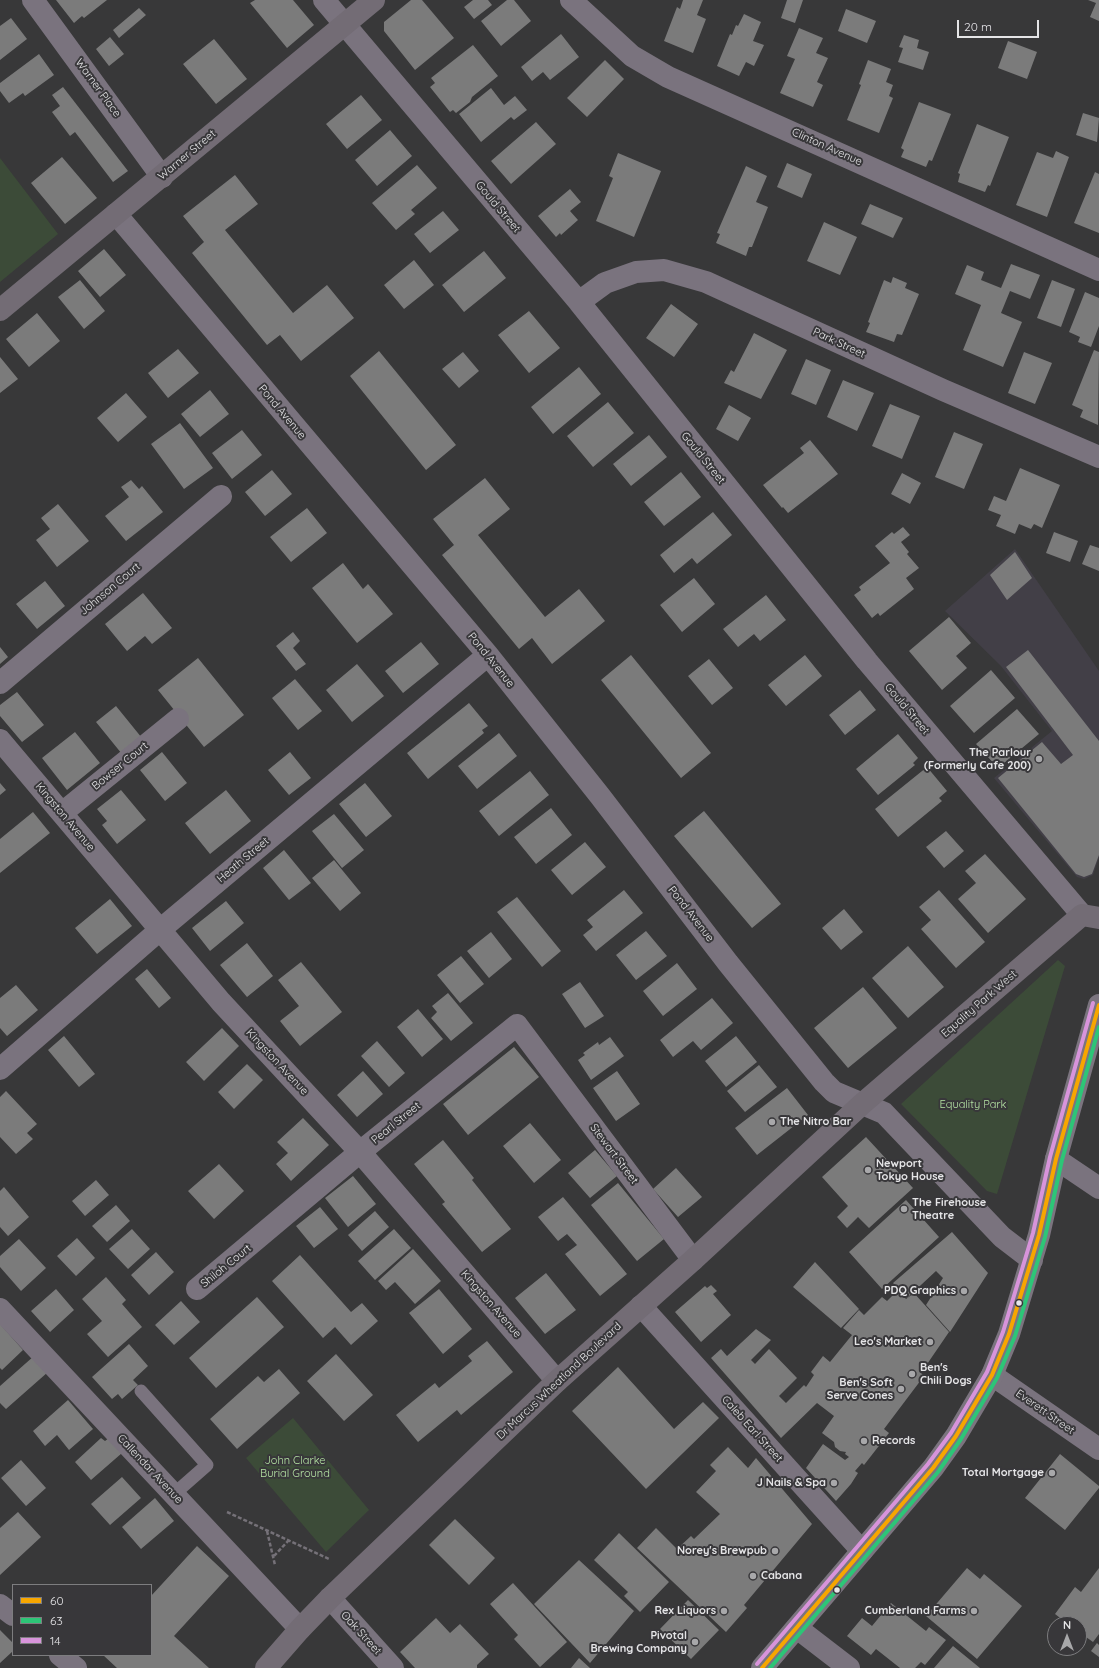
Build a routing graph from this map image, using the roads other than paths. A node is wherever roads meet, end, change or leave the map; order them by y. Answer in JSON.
{"nodes":[{"id":1,"x":33,"y":0,"type":"edge"},
{"id":2,"x":324,"y":0,"type":"edge"},
{"id":3,"x":374,"y":0,"type":"edge"},
{"id":4,"x":571,"y":0,"type":"edge"},
{"id":5,"x":344,"y":24,"type":"junction"},
{"id":6,"x":162,"y":176,"type":"junction"},
{"id":7,"x":116,"y":214,"type":"junction"},
{"id":8,"x":1099,"y":270,"type":"edge"},
{"id":9,"x":579,"y":302,"type":"junction"},
{"id":10,"x":0,"y":310,"type":"edge"},
{"id":11,"x":1099,"y":457,"type":"edge"},
{"id":12,"x":221,"y":496,"type":"dead end"},
{"id":13,"x":488,"y":655,"type":"junction"},
{"id":14,"x":0,"y":683,"type":"edge"},
{"id":15,"x":178,"y":719,"type":"dead end"},
{"id":16,"x":0,"y":740,"type":"edge"},
{"id":17,"x":62,"y":813,"type":"junction"},
{"id":18,"x":1091,"y":917,"type":"edge"},
{"id":19,"x":161,"y":929,"type":"junction"},
{"id":20,"x":1099,"y":1005,"type":"edge"},
{"id":21,"x":535,"y":1048,"type":"joint"},
{"id":22,"x":0,"y":1069,"type":"edge"},
{"id":23,"x":862,"y":1104,"type":"junction"},
{"id":24,"x":360,"y":1152,"type":"junction"},
{"id":25,"x":1056,"y":1159,"type":"junction"},
{"id":26,"x":1099,"y":1188,"type":"edge"},
{"id":27,"x":255,"y":1242,"type":"joint"},
{"id":28,"x":693,"y":1260,"type":"junction"},
{"id":29,"x":1032,"y":1260,"type":"junction"},
{"id":30,"x":197,"y":1289,"type":"dead end"},
{"id":31,"x":641,"y":1306,"type":"junction"},
{"id":32,"x":0,"y":1309,"type":"edge"},
{"id":33,"x":992,"y":1375,"type":"junction"},
{"id":34,"x":557,"y":1381,"type":"junction"},
{"id":35,"x":141,"y":1391,"type":"dead end"},
{"id":36,"x":1099,"y":1449,"type":"edge"},
{"id":37,"x":174,"y":1494,"type":"junction"},
{"id":38,"x":862,"y":1551,"type":"junction"},
{"id":39,"x":330,"y":1598,"type":"junction"},
{"id":40,"x":0,"y":1605,"type":"edge"},
{"id":41,"x":12,"y":1614,"type":"edge"},
{"id":42,"x":797,"y":1628,"type":"junction"},
{"id":43,"x":300,"y":1629,"type":"junction"},
{"id":44,"x":61,"y":1656,"type":"edge"},
{"id":45,"x":76,"y":1668,"type":"edge"},
{"id":46,"x":266,"y":1668,"type":"edge"},
{"id":47,"x":392,"y":1668,"type":"edge"},
{"id":48,"x":762,"y":1668,"type":"edge"},
{"id":49,"x":849,"y":1668,"type":"edge"}],
"edges":[{"from":1,"to":6,"type":"street","name":"Warner Place"},
{"from":2,"to":5,"type":"street","name":"Gould Street"},
{"from":3,"to":5,"type":"street","name":"Warner Street"},
{"from":4,"to":8,"type":"street","name":"Clinton Avenue"},
{"from":5,"to":6,"type":"street","name":"Warner Street"},
{"from":5,"to":9,"type":"street","name":"Gould Street"},
{"from":6,"to":7,"type":"street","name":"Warner Street"},
{"from":7,"to":10,"type":"street","name":"Warner Street"},
{"from":7,"to":13,"type":"street","name":"Pond Avenue"},
{"from":9,"to":11,"type":"street","name":"Park Street"},
{"from":9,"to":18,"type":"street","name":"Gould Street"},
{"from":12,"to":14,"type":"street","name":"Johnson Court"},
{"from":13,"to":19,"type":"street","name":"Heath Street"},
{"from":13,"to":23,"type":"street","name":"Pond Avenue"},
{"from":15,"to":17,"type":"street","name":"Bowser Court"},
{"from":16,"to":17,"type":"street","name":"Kingston Avenue"},
{"from":17,"to":19,"type":"street","name":"Kingston Avenue"},
{"from":18,"to":23,"type":"street","name":"Equality Park West"},
{"from":19,"to":22,"type":"street","name":"Heath Street"},
{"from":19,"to":24,"type":"street","name":"Kingston Avenue"},
{"from":20,"to":25,"type":"main road"},
{"from":21,"to":24,"type":"street","name":"Pearl Street"},
{"from":21,"to":28,"type":"street","name":"Stewart Street"},
{"from":23,"to":28,"type":"street","name":"Dr Marcus Wheatland Boulevard"},
{"from":23,"to":29,"type":"street","name":"Pond Avenue"},
{"from":24,"to":27,"type":"street","name":"Pearl Street"},
{"from":24,"to":34,"type":"street","name":"Kingston Avenue"},
{"from":25,"to":26,"type":"street"},
{"from":25,"to":29,"type":"main road"},
{"from":27,"to":30,"type":"street","name":"Shiloh Court"},
{"from":28,"to":31,"type":"street","name":"Dr Marcus Wheatland Boulevard"},
{"from":29,"to":33,"type":"main road"},
{"from":31,"to":34,"type":"street","name":"Dr Marcus Wheatland Boulevard"},
{"from":31,"to":38,"type":"street","name":"Caleb Earl Street"},
{"from":32,"to":37,"type":"street","name":"Callendar Avenue"},
{"from":33,"to":36,"type":"street","name":"Everett Street"},
{"from":33,"to":38,"type":"main road"},
{"from":34,"to":39,"type":"street","name":"Dr Marcus Wheatland Boulevard"},
{"from":35,"to":37,"type":"lane"},
{"from":37,"to":43,"type":"street","name":"Callendar Avenue"},
{"from":38,"to":42,"type":"main road"},
{"from":39,"to":43,"type":"street","name":"Dr Marcus Wheatland Boulevard"},
{"from":39,"to":47,"type":"street","name":"Oak Street"},
{"from":40,"to":41,"type":"street"},
{"from":42,"to":48,"type":"main road"},
{"from":42,"to":49,"type":"street"},
{"from":43,"to":46,"type":"street","name":"Dr Marcus Wheatland Boulevard"},
{"from":44,"to":45,"type":"street"}]}
